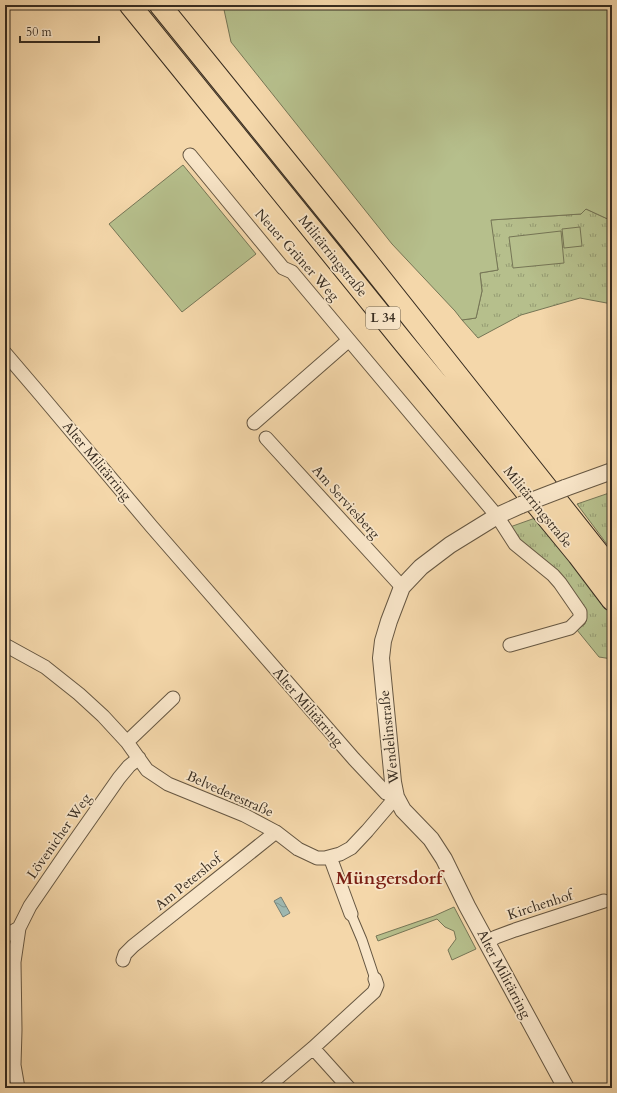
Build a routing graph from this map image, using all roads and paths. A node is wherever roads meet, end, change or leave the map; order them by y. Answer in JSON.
{"nodes":[{"id":1,"x":130,"y":5,"type":"edge"},
{"id":2,"x":160,"y":5,"type":"edge"},
{"id":3,"x":174,"y":5,"type":"edge"},
{"id":4,"x":183,"y":34,"type":"junction"},
{"id":5,"x":190,"y":155,"type":"dead end"},
{"id":6,"x":349,"y":340,"type":"junction"},
{"id":7,"x":5,"y":353,"type":"edge"},
{"id":8,"x":254,"y":423,"type":"dead end"},
{"id":9,"x":266,"y":438,"type":"dead end"},
{"id":10,"x":612,"y":471,"type":"edge"},
{"id":11,"x":496,"y":516,"type":"junction"},
{"id":12,"x":612,"y":570,"type":"edge"},
{"id":13,"x":402,"y":587,"type":"junction"},
{"id":14,"x":612,"y":600,"type":"edge"},
{"id":15,"x":5,"y":645,"type":"edge"},
{"id":16,"x":510,"y":645,"type":"dead end"},
{"id":17,"x":173,"y":698,"type":"dead end"},
{"id":18,"x":128,"y":742,"type":"junction"},
{"id":19,"x":139,"y":758,"type":"junction"},
{"id":20,"x":396,"y":797,"type":"junction"},
{"id":21,"x":276,"y":832,"type":"junction"},
{"id":22,"x":330,"y":857,"type":"junction"},
{"id":23,"x":604,"y":901,"type":"dead end"},
{"id":24,"x":351,"y":914,"type":"joint"},
{"id":25,"x":19,"y":928,"type":"junction"},
{"id":26,"x":5,"y":936,"type":"edge"},
{"id":27,"x":487,"y":942,"type":"junction"},
{"id":28,"x":9,"y":958,"type":"edge"},
{"id":29,"x":123,"y":960,"type":"dead end"},
{"id":30,"x":375,"y":979,"type":"joint"},
{"id":31,"x":313,"y":1048,"type":"junction"},
{"id":32,"x":18,"y":1088,"type":"edge"},
{"id":33,"x":266,"y":1088,"type":"edge"},
{"id":34,"x":349,"y":1088,"type":"edge"},
{"id":35,"x":566,"y":1088,"type":"edge"}],
"edges":[{"from":1,"to":14,"type":"highway","name":"Militärringstraße","number":"L 34"},
{"from":2,"to":4,"type":"highway","name":"Militärringstraße","number":"L 34"},
{"from":3,"to":4,"type":"highway","number":"L 34"},
{"from":4,"to":12,"type":"highway","name":"Militärringstraße","number":"L 34"},
{"from":5,"to":6,"type":"street","name":"Neuer Grüner Weg"},
{"from":6,"to":8,"type":"street"},
{"from":6,"to":11,"type":"street","name":"Neuer Grüner Weg"},
{"from":7,"to":20,"type":"street","name":"Alter Militärring"},
{"from":9,"to":13,"type":"street","name":"Am Serviesberg"},
{"from":10,"to":11,"type":"street","name":"Wendelinstraße","bridge":true},
{"from":11,"to":13,"type":"street","name":"Wendelinstraße"},
{"from":11,"to":16,"type":"street"},
{"from":13,"to":20,"type":"street","name":"Wendelinstraße"},
{"from":15,"to":18,"type":"street","name":"Belvederestraße"},
{"from":17,"to":18,"type":"street"},
{"from":18,"to":19,"type":"street","name":"Belvederestraße"},
{"from":19,"to":21,"type":"street","name":"Belvederestraße"},
{"from":19,"to":25,"type":"street","name":"Lövenicher Weg"},
{"from":20,"to":22,"type":"street","name":"Wendelinstraße"},
{"from":20,"to":27,"type":"street","name":"Alter Militärring"},
{"from":21,"to":22,"type":"street","name":"Belvederestraße"},
{"from":21,"to":29,"type":"street","name":"Am Petershof"},
{"from":22,"to":24,"type":"street"},
{"from":23,"to":27,"type":"street","name":"Kirchenhof"},
{"from":24,"to":30,"type":"street"},
{"from":25,"to":26,"type":"street"},
{"from":25,"to":28,"type":"street","name":"Lövenicher Weg"},
{"from":27,"to":35,"type":"street","name":"Alter Militärring"},
{"from":28,"to":32,"type":"street","name":"Lövenicher Weg"},
{"from":30,"to":31,"type":"street"},
{"from":31,"to":33,"type":"street"},
{"from":31,"to":34,"type":"street"}]}
